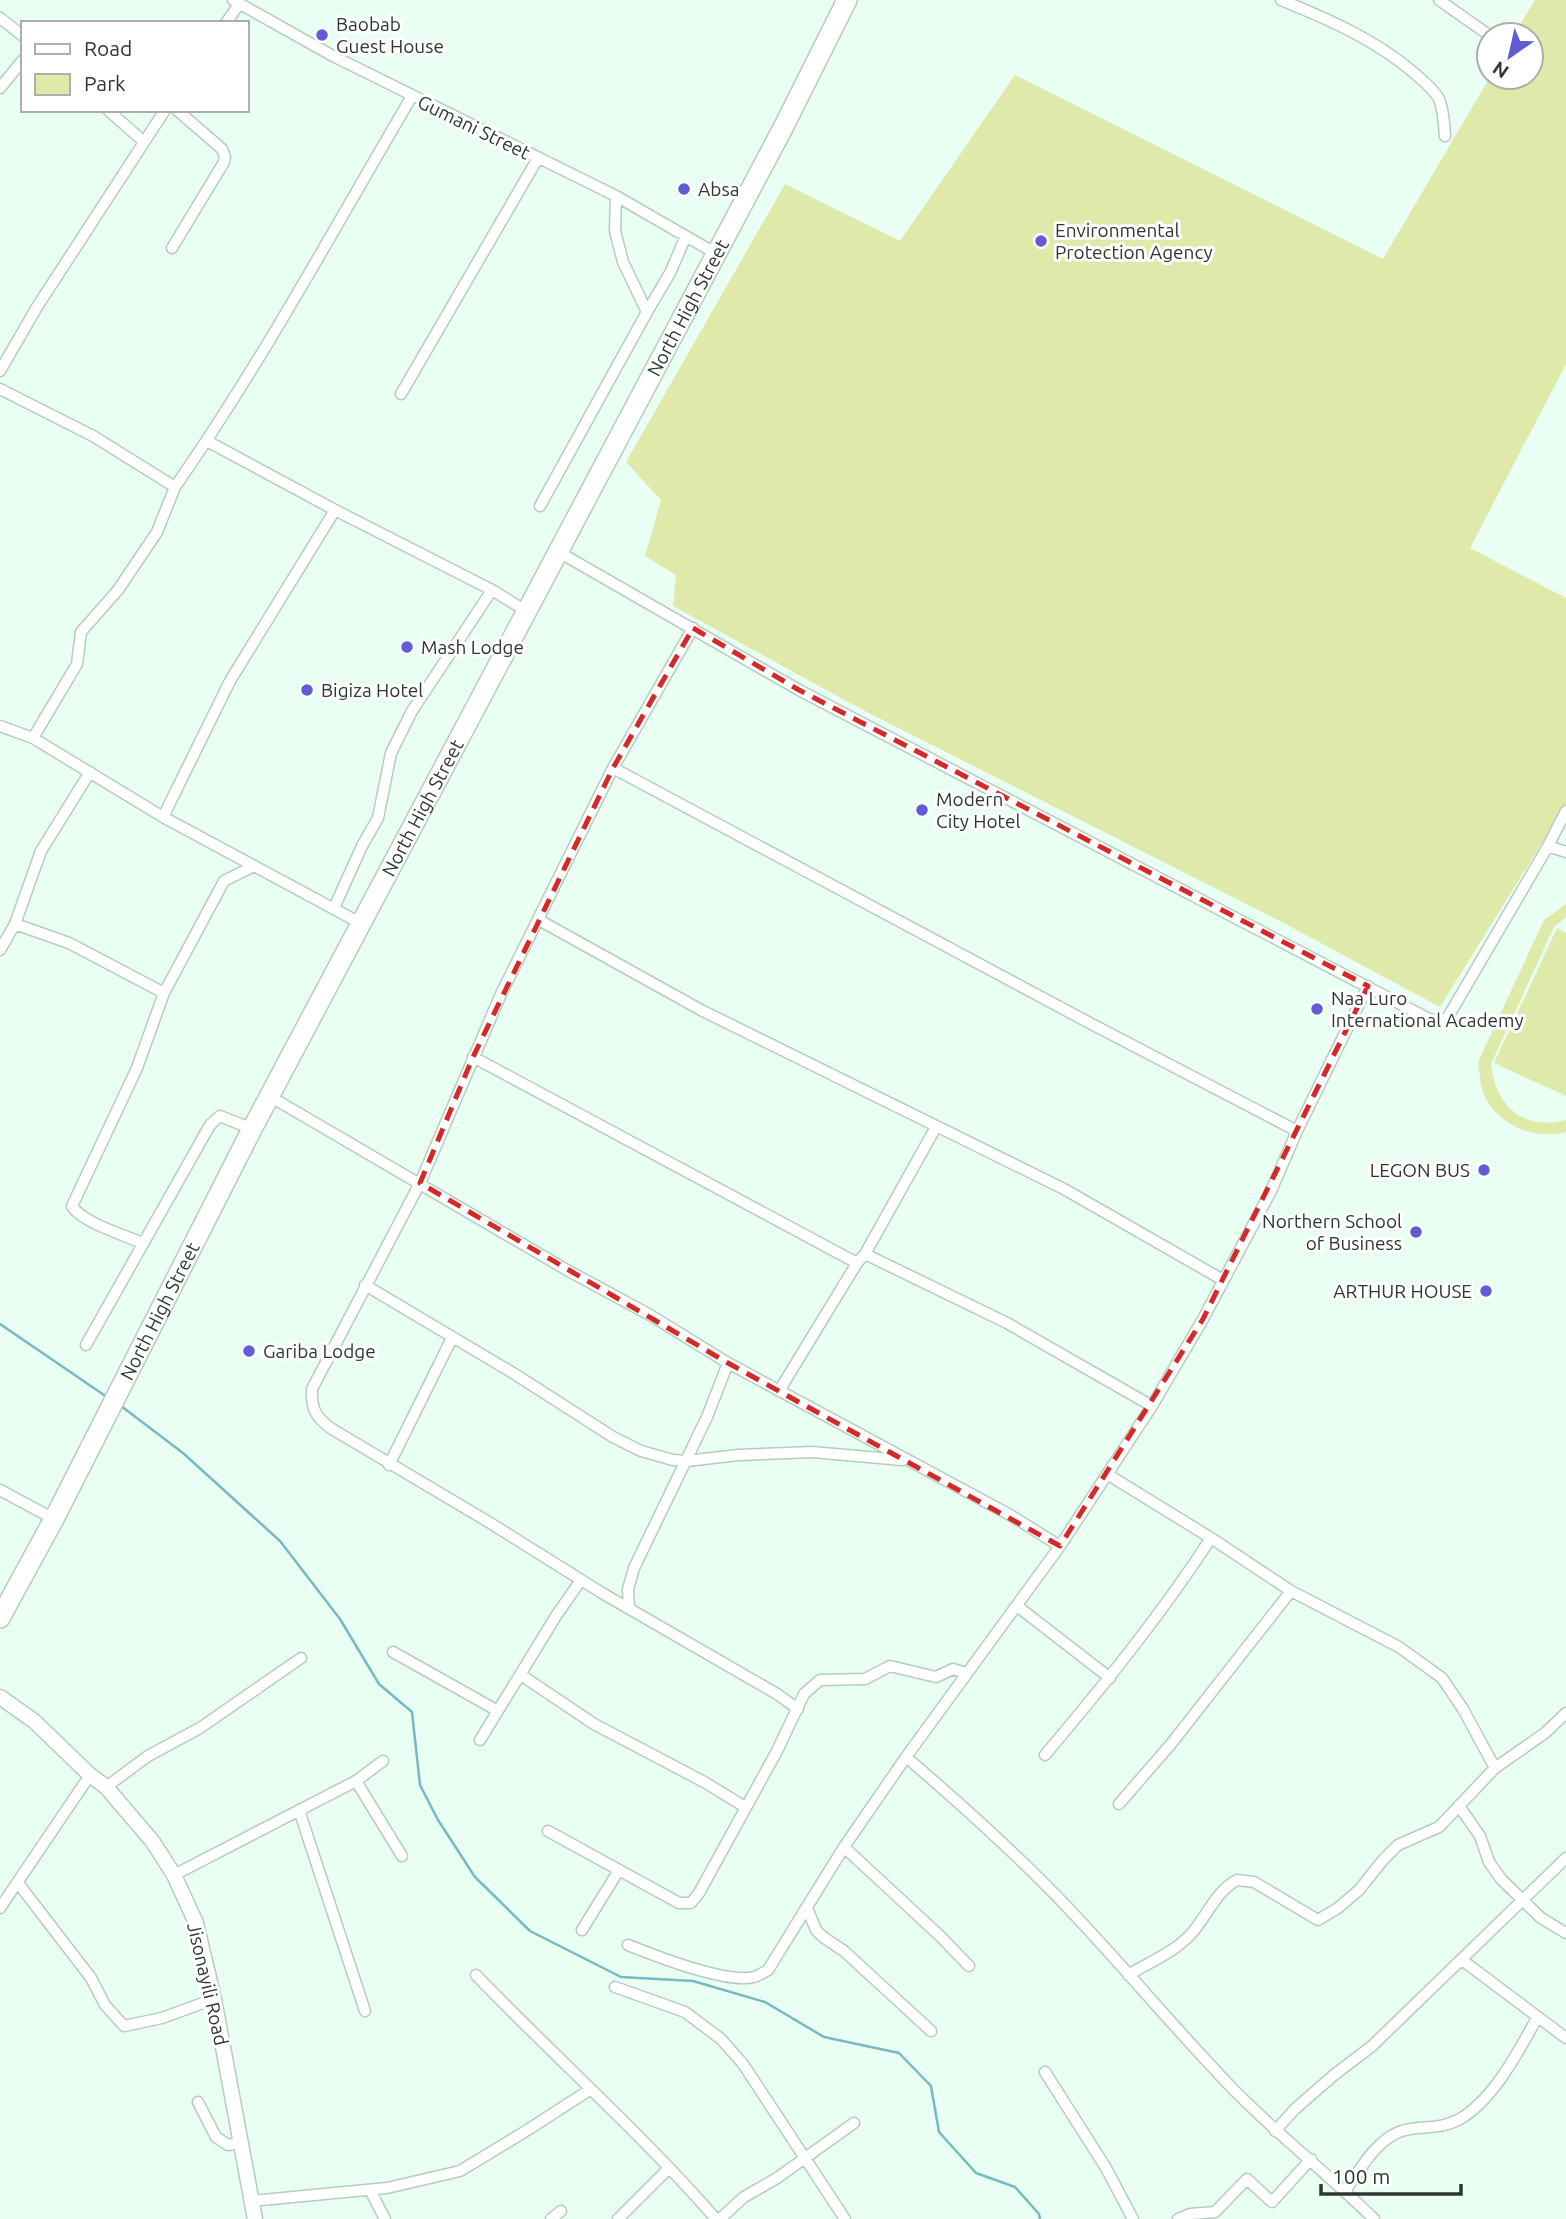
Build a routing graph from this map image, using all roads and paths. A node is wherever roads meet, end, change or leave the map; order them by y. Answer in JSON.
{"nodes":[{"id":1,"x":847,"y":0,"type":"edge"},
{"id":2,"x":1281,"y":0,"type":"edge"},
{"id":3,"x":1439,"y":0,"type":"edge"},
{"id":4,"x":236,"y":2,"type":"edge"},
{"id":5,"x":0,"y":18,"type":"edge"},
{"id":6,"x":227,"y":21,"type":"edge"},
{"id":7,"x":1475,"y":25,"type":"edge"},
{"id":8,"x":21,"y":34,"type":"edge"},
{"id":9,"x":21,"y":62,"type":"edge"},
{"id":10,"x":0,"y":88,"type":"edge"},
{"id":11,"x":412,"y":96,"type":"junction"},
{"id":12,"x":110,"y":112,"type":"edge"},
{"id":13,"x":163,"y":112,"type":"edge"},
{"id":14,"x":179,"y":112,"type":"edge"},
{"id":15,"x":1446,"y":136,"type":"dead end"},
{"id":16,"x":144,"y":142,"type":"junction"},
{"id":17,"x":538,"y":158,"type":"junction"},
{"id":18,"x":615,"y":196,"type":"junction"},
{"id":19,"x":686,"y":236,"type":"junction"},
{"id":20,"x":172,"y":248,"type":"dead end"},
{"id":21,"x":715,"y":253,"type":"junction"},
{"id":22,"x":623,"y":262,"type":"junction"},
{"id":23,"x":612,"y":271,"type":"dead end"},
{"id":24,"x":647,"y":312,"type":"junction"},
{"id":25,"x":0,"y":371,"type":"edge"},
{"id":26,"x":0,"y":389,"type":"edge"},
{"id":27,"x":401,"y":394,"type":"dead end"},
{"id":28,"x":208,"y":441,"type":"junction"},
{"id":29,"x":175,"y":487,"type":"junction"},
{"id":30,"x":540,"y":506,"type":"dead end"},
{"id":31,"x":335,"y":510,"type":"junction"},
{"id":32,"x":557,"y":551,"type":"junction"},
{"id":33,"x":492,"y":590,"type":"junction"},
{"id":34,"x":526,"y":611,"type":"junction"},
{"id":35,"x":693,"y":628,"type":"junction"},
{"id":36,"x":0,"y":726,"type":"edge"},
{"id":37,"x":33,"y":738,"type":"junction"},
{"id":38,"x":613,"y":768,"type":"junction"},
{"id":39,"x":90,"y":772,"type":"junction"},
{"id":40,"x":1566,"y":811,"type":"edge"},
{"id":41,"x":163,"y":817,"type":"junction"},
{"id":42,"x":1548,"y":846,"type":"junction"},
{"id":43,"x":1566,"y":852,"type":"edge"},
{"id":44,"x":254,"y":866,"type":"junction"},
{"id":45,"x":334,"y":908,"type":"junction"},
{"id":46,"x":539,"y":920,"type":"junction"},
{"id":47,"x":15,"y":924,"type":"junction"},
{"id":48,"x":362,"y":924,"type":"junction"},
{"id":49,"x":0,"y":950,"type":"edge"},
{"id":50,"x":1368,"y":986,"type":"junction"},
{"id":51,"x":164,"y":993,"type":"junction"},
{"id":52,"x":473,"y":1056,"type":"junction"},
{"id":53,"x":271,"y":1097,"type":"junction"},
{"id":54,"x":936,"y":1127,"type":"junction"},
{"id":55,"x":252,"y":1129,"type":"junction"},
{"id":56,"x":1297,"y":1131,"type":"junction"},
{"id":57,"x":420,"y":1183,"type":"junction"},
{"id":58,"x":143,"y":1243,"type":"junction"},
{"id":59,"x":865,"y":1254,"type":"junction"},
{"id":60,"x":857,"y":1264,"type":"junction"},
{"id":61,"x":1223,"y":1280,"type":"junction"},
{"id":62,"x":365,"y":1285,"type":"junction"},
{"id":63,"x":452,"y":1338,"type":"junction"},
{"id":64,"x":86,"y":1345,"type":"dead end"},
{"id":65,"x":728,"y":1363,"type":"junction"},
{"id":66,"x":779,"y":1391,"type":"junction"},
{"id":67,"x":1152,"y":1406,"type":"junction"},
{"id":68,"x":687,"y":1461,"type":"junction"},
{"id":69,"x":907,"y":1461,"type":"junction"},
{"id":70,"x":389,"y":1465,"type":"junction"},
{"id":71,"x":1107,"y":1475,"type":"junction"},
{"id":72,"x":0,"y":1490,"type":"edge"},
{"id":73,"x":54,"y":1519,"type":"junction"},
{"id":74,"x":1211,"y":1538,"type":"junction"},
{"id":75,"x":1060,"y":1545,"type":"junction"},
{"id":76,"x":581,"y":1580,"type":"junction"},
{"id":77,"x":1291,"y":1591,"type":"junction"},
{"id":78,"x":629,"y":1606,"type":"junction"},
{"id":79,"x":1017,"y":1606,"type":"junction"},
{"id":80,"x":0,"y":1618,"type":"edge"},
{"id":81,"x":393,"y":1652,"type":"dead end"},
{"id":82,"x":301,"y":1658,"type":"dead end"},
{"id":83,"x":966,"y":1674,"type":"junction"},
{"id":84,"x":521,"y":1675,"type":"junction"},
{"id":85,"x":1110,"y":1678,"type":"junction"},
{"id":86,"x":0,"y":1697,"type":"edge"},
{"id":87,"x":798,"y":1709,"type":"junction"},
{"id":88,"x":498,"y":1711,"type":"junction"},
{"id":89,"x":1566,"y":1713,"type":"edge"},
{"id":90,"x":480,"y":1740,"type":"dead end"},
{"id":91,"x":1045,"y":1755,"type":"dead end"},
{"id":92,"x":906,"y":1756,"type":"junction"},
{"id":93,"x":383,"y":1761,"type":"dead end"},
{"id":94,"x":1494,"y":1768,"type":"junction"},
{"id":95,"x":90,"y":1775,"type":"junction"},
{"id":96,"x":356,"y":1781,"type":"junction"},
{"id":97,"x":106,"y":1787,"type":"junction"},
{"id":98,"x":1119,"y":1804,"type":"dead end"},
{"id":99,"x":1459,"y":1806,"type":"junction"},
{"id":100,"x":745,"y":1807,"type":"junction"},
{"id":101,"x":299,"y":1810,"type":"junction"},
{"id":102,"x":548,"y":1831,"type":"dead end"},
{"id":103,"x":844,"y":1847,"type":"junction"},
{"id":104,"x":402,"y":1856,"type":"dead end"},
{"id":105,"x":1566,"y":1858,"type":"edge"},
{"id":106,"x":619,"y":1870,"type":"junction"},
{"id":107,"x":174,"y":1875,"type":"junction"},
{"id":108,"x":18,"y":1883,"type":"junction"},
{"id":109,"x":1523,"y":1901,"type":"junction"},
{"id":110,"x":0,"y":1908,"type":"edge"},
{"id":111,"x":807,"y":1908,"type":"junction"},
{"id":112,"x":582,"y":1930,"type":"dead end"},
{"id":113,"x":1566,"y":1933,"type":"edge"},
{"id":114,"x":628,"y":1945,"type":"dead end"},
{"id":115,"x":1462,"y":1960,"type":"junction"},
{"id":116,"x":969,"y":1966,"type":"dead end"},
{"id":117,"x":476,"y":1975,"type":"dead end"},
{"id":118,"x":1128,"y":1975,"type":"junction"},
{"id":119,"x":615,"y":1987,"type":"dead end"},
{"id":120,"x":214,"y":2000,"type":"junction"},
{"id":121,"x":365,"y":2011,"type":"dead end"},
{"id":122,"x":1537,"y":2018,"type":"junction"},
{"id":123,"x":930,"y":2031,"type":"dead end"},
{"id":124,"x":1566,"y":2038,"type":"edge"},
{"id":125,"x":1045,"y":2072,"type":"dead end"},
{"id":126,"x":591,"y":2089,"type":"junction"},
{"id":127,"x":198,"y":2102,"type":"dead end"},
{"id":128,"x":854,"y":2123,"type":"dead end"},
{"id":129,"x":1275,"y":2131,"type":"junction"},
{"id":130,"x":240,"y":2143,"type":"junction"},
{"id":131,"x":804,"y":2159,"type":"junction"},
{"id":132,"x":1311,"y":2159,"type":"junction"},
{"id":133,"x":669,"y":2168,"type":"junction"},
{"id":134,"x":370,"y":2190,"type":"junction"},
{"id":135,"x":1345,"y":2191,"type":"junction"},
{"id":136,"x":251,"y":2202,"type":"junction"},
{"id":137,"x":561,"y":2211,"type":"dead end"},
{"id":138,"x":255,"y":2219,"type":"edge"},
{"id":139,"x":385,"y":2219,"type":"edge"},
{"id":140,"x":551,"y":2219,"type":"edge"},
{"id":141,"x":618,"y":2219,"type":"edge"},
{"id":142,"x":718,"y":2219,"type":"edge"},
{"id":143,"x":845,"y":2219,"type":"edge"},
{"id":144,"x":1133,"y":2219,"type":"edge"},
{"id":145,"x":1178,"y":2219,"type":"edge"},
{"id":146,"x":1374,"y":2219,"type":"edge"}],
"edges":[{"from":1,"to":21,"type":"highway","name":"North High Street"},
{"from":2,"to":15,"type":"street"},
{"from":3,"to":7,"type":"street"},
{"from":4,"to":6,"type":"street"},
{"from":4,"to":11,"type":"street","name":"Gumani Street"},
{"from":5,"to":8,"type":"street"},
{"from":9,"to":10,"type":"street"},
{"from":11,"to":17,"type":"street","name":"Gumani Street"},
{"from":11,"to":28,"type":"street"},
{"from":12,"to":16,"type":"street"},
{"from":13,"to":16,"type":"street"},
{"from":14,"to":20,"type":"street"},
{"from":16,"to":25,"type":"street"},
{"from":17,"to":18,"type":"street","name":"Gumani Street"},
{"from":17,"to":27,"type":"street"},
{"from":18,"to":19,"type":"street","name":"Gumani Street"},
{"from":18,"to":22,"type":"street"},
{"from":19,"to":21,"type":"street","name":"Gumani Street"},
{"from":19,"to":24,"type":"street"},
{"from":21,"to":32,"type":"highway","name":"North High Street"},
{"from":22,"to":23,"type":"street"},
{"from":22,"to":24,"type":"street"},
{"from":24,"to":30,"type":"street"},
{"from":26,"to":29,"type":"street"},
{"from":28,"to":29,"type":"street"},
{"from":28,"to":31,"type":"street"},
{"from":29,"to":37,"type":"street"},
{"from":31,"to":33,"type":"street"},
{"from":31,"to":41,"type":"street"},
{"from":32,"to":34,"type":"highway","name":"North High Street"},
{"from":32,"to":35,"type":"street"},
{"from":33,"to":34,"type":"street"},
{"from":33,"to":45,"type":"street"},
{"from":34,"to":48,"type":"highway","name":"North High Street"},
{"from":35,"to":38,"type":"street"},
{"from":35,"to":50,"type":"street"},
{"from":36,"to":37,"type":"street"},
{"from":37,"to":39,"type":"street"},
{"from":38,"to":46,"type":"street"},
{"from":38,"to":56,"type":"street"},
{"from":39,"to":41,"type":"street"},
{"from":39,"to":47,"type":"street"},
{"from":40,"to":42,"type":"street"},
{"from":41,"to":44,"type":"street"},
{"from":42,"to":43,"type":"street"},
{"from":42,"to":50,"type":"street"},
{"from":44,"to":45,"type":"street"},
{"from":44,"to":51,"type":"street"},
{"from":45,"to":48,"type":"street"},
{"from":46,"to":52,"type":"street"},
{"from":46,"to":54,"type":"street"},
{"from":47,"to":49,"type":"street"},
{"from":47,"to":51,"type":"street"},
{"from":48,"to":53,"type":"highway","name":"North High Street"},
{"from":50,"to":56,"type":"street"},
{"from":51,"to":58,"type":"street"},
{"from":52,"to":57,"type":"street"},
{"from":52,"to":60,"type":"street"},
{"from":53,"to":55,"type":"highway","name":"North High Street"},
{"from":53,"to":57,"type":"street"},
{"from":54,"to":59,"type":"street"},
{"from":54,"to":61,"type":"street"},
{"from":55,"to":58,"type":"street"},
{"from":55,"to":73,"type":"highway","name":"North High Street"},
{"from":56,"to":61,"type":"street"},
{"from":57,"to":62,"type":"street"},
{"from":57,"to":65,"type":"street"},
{"from":58,"to":64,"type":"street"},
{"from":59,"to":60,"type":"street"},
{"from":59,"to":67,"type":"street"},
{"from":60,"to":66,"type":"street"},
{"from":61,"to":67,"type":"street"},
{"from":62,"to":63,"type":"street"},
{"from":62,"to":70,"type":"street"},
{"from":63,"to":68,"type":"street"},
{"from":63,"to":70,"type":"street"},
{"from":65,"to":66,"type":"street"},
{"from":65,"to":68,"type":"street"},
{"from":66,"to":69,"type":"street"},
{"from":67,"to":71,"type":"street"},
{"from":68,"to":69,"type":"street"},
{"from":68,"to":78,"type":"street"},
{"from":69,"to":75,"type":"street"},
{"from":70,"to":76,"type":"street"},
{"from":71,"to":74,"type":"street"},
{"from":71,"to":75,"type":"street"},
{"from":72,"to":73,"type":"street"},
{"from":73,"to":80,"type":"highway","name":"North High Street"},
{"from":74,"to":77,"type":"street"},
{"from":74,"to":85,"type":"street"},
{"from":75,"to":79,"type":"street"},
{"from":76,"to":78,"type":"street"},
{"from":76,"to":84,"type":"street"},
{"from":77,"to":94,"type":"street"},
{"from":77,"to":98,"type":"street"},
{"from":78,"to":87,"type":"street"},
{"from":79,"to":83,"type":"street"},
{"from":79,"to":85,"type":"street"},
{"from":81,"to":88,"type":"street"},
{"from":82,"to":97,"type":"street"},
{"from":83,"to":87,"type":"street"},
{"from":83,"to":92,"type":"street"},
{"from":84,"to":88,"type":"street"},
{"from":84,"to":100,"type":"street"},
{"from":85,"to":91,"type":"street"},
{"from":86,"to":95,"type":"street","name":"Jisonayili Road"},
{"from":87,"to":100,"type":"street"},
{"from":88,"to":90,"type":"street"},
{"from":89,"to":94,"type":"street"},
{"from":92,"to":103,"type":"street"},
{"from":92,"to":118,"type":"street"},
{"from":93,"to":96,"type":"street"},
{"from":94,"to":99,"type":"street"},
{"from":95,"to":97,"type":"street","name":"Jisonayili Road"},
{"from":95,"to":108,"type":"street"},
{"from":96,"to":101,"type":"street"},
{"from":96,"to":104,"type":"street"},
{"from":97,"to":107,"type":"street","name":"Jisonayili Road"},
{"from":99,"to":109,"type":"street"},
{"from":99,"to":118,"type":"street"},
{"from":100,"to":106,"type":"street"},
{"from":101,"to":107,"type":"street"},
{"from":101,"to":121,"type":"street"},
{"from":102,"to":106,"type":"street"},
{"from":103,"to":111,"type":"street"},
{"from":103,"to":116,"type":"street"},
{"from":105,"to":109,"type":"street"},
{"from":106,"to":112,"type":"street"},
{"from":107,"to":120,"type":"street","name":"Jisonayili Road"},
{"from":108,"to":110,"type":"street"},
{"from":108,"to":120,"type":"street"},
{"from":109,"to":113,"type":"street"},
{"from":109,"to":115,"type":"street"},
{"from":111,"to":114,"type":"street"},
{"from":111,"to":123,"type":"street"},
{"from":115,"to":122,"type":"street"},
{"from":115,"to":129,"type":"street"},
{"from":117,"to":126,"type":"street"},
{"from":118,"to":129,"type":"street"},
{"from":119,"to":131,"type":"street"},
{"from":120,"to":130,"type":"street","name":"Jisonayili Road"},
{"from":122,"to":124,"type":"street"},
{"from":122,"to":135,"type":"street"},
{"from":125,"to":144,"type":"street"},
{"from":126,"to":133,"type":"street"},
{"from":126,"to":134,"type":"street"},
{"from":127,"to":130,"type":"street"},
{"from":128,"to":131,"type":"street"},
{"from":129,"to":132,"type":"street"},
{"from":130,"to":136,"type":"street","name":"Jisonayili Road"},
{"from":131,"to":142,"type":"street"},
{"from":131,"to":143,"type":"street"},
{"from":132,"to":135,"type":"street"},
{"from":132,"to":145,"type":"street"},
{"from":133,"to":141,"type":"street"},
{"from":133,"to":142,"type":"street"},
{"from":134,"to":136,"type":"street"},
{"from":134,"to":139,"type":"street"},
{"from":135,"to":146,"type":"street"},
{"from":136,"to":138,"type":"street","name":"Jisonayili Road"},
{"from":137,"to":140,"type":"street"}]}
